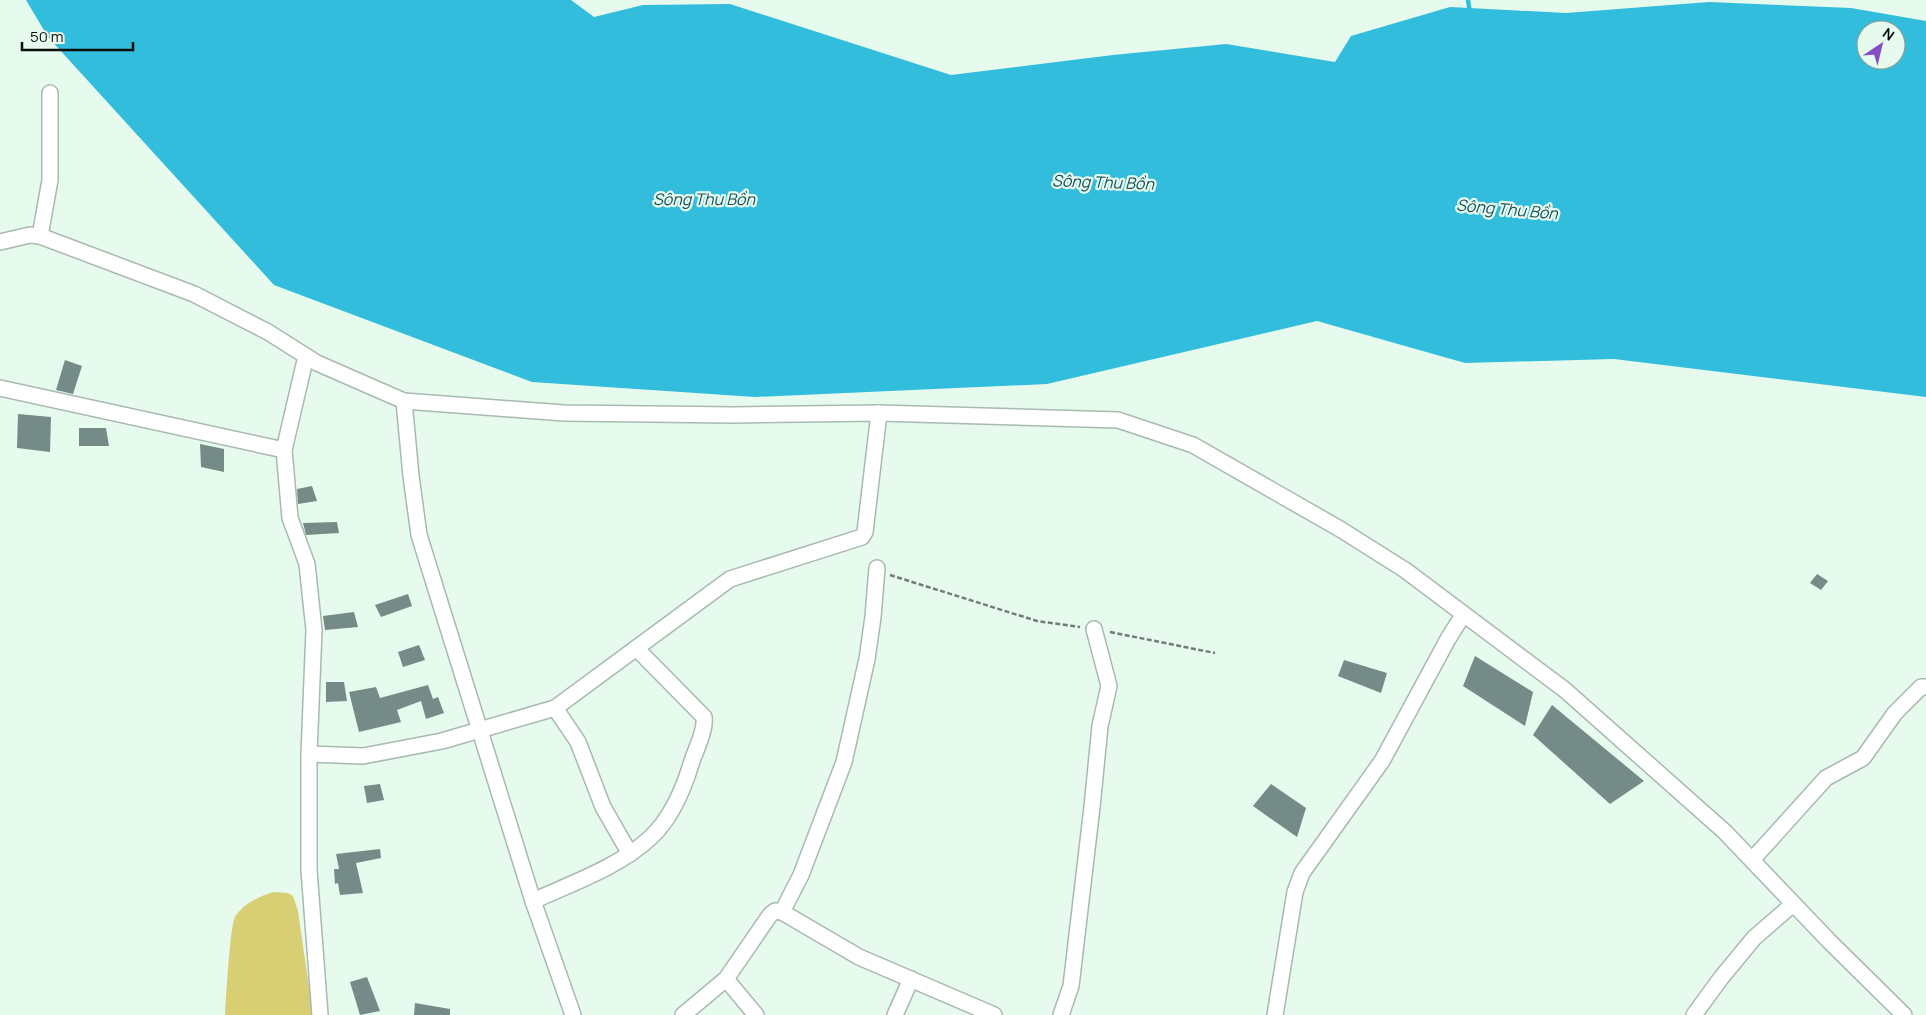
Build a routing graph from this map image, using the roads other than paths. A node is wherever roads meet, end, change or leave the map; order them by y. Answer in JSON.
{"nodes":[{"id":1,"x":50,"y":93,"type":"dead end"},
{"id":2,"x":40,"y":236,"type":"junction"},
{"id":3,"x":0,"y":242,"type":"edge"},
{"id":4,"x":306,"y":356,"type":"junction"},
{"id":5,"x":0,"y":388,"type":"edge"},
{"id":6,"x":404,"y":401,"type":"junction"},
{"id":7,"x":879,"y":413,"type":"junction"},
{"id":8,"x":284,"y":450,"type":"junction"},
{"id":9,"x":877,"y":568,"type":"road end"},
{"id":10,"x":1463,"y":615,"type":"junction"},
{"id":11,"x":1094,"y":629,"type":"road end"},
{"id":12,"x":636,"y":648,"type":"junction"},
{"id":13,"x":1926,"y":687,"type":"edge"},
{"id":14,"x":555,"y":708,"type":"junction"},
{"id":15,"x":479,"y":729,"type":"junction"},
{"id":16,"x":310,"y":754,"type":"junction"},
{"id":17,"x":630,"y":854,"type":"junction"},
{"id":18,"x":1752,"y":860,"type":"junction"},
{"id":19,"x":533,"y":901,"type":"junction"},
{"id":20,"x":1794,"y":904,"type":"junction"},
{"id":21,"x":782,"y":912,"type":"junction"},
{"id":22,"x":726,"y":979,"type":"junction"},
{"id":23,"x":911,"y":979,"type":"junction"},
{"id":24,"x":320,"y":1015,"type":"edge"},
{"id":25,"x":573,"y":1015,"type":"edge"},
{"id":26,"x":683,"y":1015,"type":"edge"},
{"id":27,"x":756,"y":1015,"type":"edge"},
{"id":28,"x":895,"y":1015,"type":"edge"},
{"id":29,"x":994,"y":1015,"type":"edge"},
{"id":30,"x":1061,"y":1015,"type":"edge"},
{"id":31,"x":1275,"y":1015,"type":"edge"},
{"id":32,"x":1694,"y":1015,"type":"edge"},
{"id":33,"x":1904,"y":1015,"type":"edge"}],
"edges":[{"from":1,"to":2,"type":"street"},
{"from":2,"to":3,"type":"street"},
{"from":2,"to":4,"type":"street"},
{"from":4,"to":6,"type":"street"},
{"from":4,"to":8,"type":"street"},
{"from":5,"to":8,"type":"street"},
{"from":6,"to":7,"type":"street"},
{"from":6,"to":15,"type":"street"},
{"from":7,"to":10,"type":"street"},
{"from":7,"to":12,"type":"street"},
{"from":8,"to":16,"type":"street"},
{"from":9,"to":21,"type":"street"},
{"from":10,"to":18,"type":"street"},
{"from":10,"to":31,"type":"street"},
{"from":11,"to":30,"type":"street"},
{"from":12,"to":14,"type":"street"},
{"from":12,"to":17,"type":"street"},
{"from":13,"to":18,"type":"street"},
{"from":14,"to":15,"type":"street"},
{"from":14,"to":17,"type":"street"},
{"from":15,"to":16,"type":"street"},
{"from":15,"to":19,"type":"street"},
{"from":16,"to":24,"type":"street"},
{"from":17,"to":19,"type":"street"},
{"from":18,"to":20,"type":"street"},
{"from":19,"to":25,"type":"street"},
{"from":20,"to":32,"type":"street"},
{"from":20,"to":33,"type":"street"},
{"from":21,"to":22,"type":"street"},
{"from":21,"to":23,"type":"street"},
{"from":22,"to":26,"type":"street"},
{"from":22,"to":27,"type":"street"},
{"from":23,"to":28,"type":"street"},
{"from":23,"to":29,"type":"street"}]}
